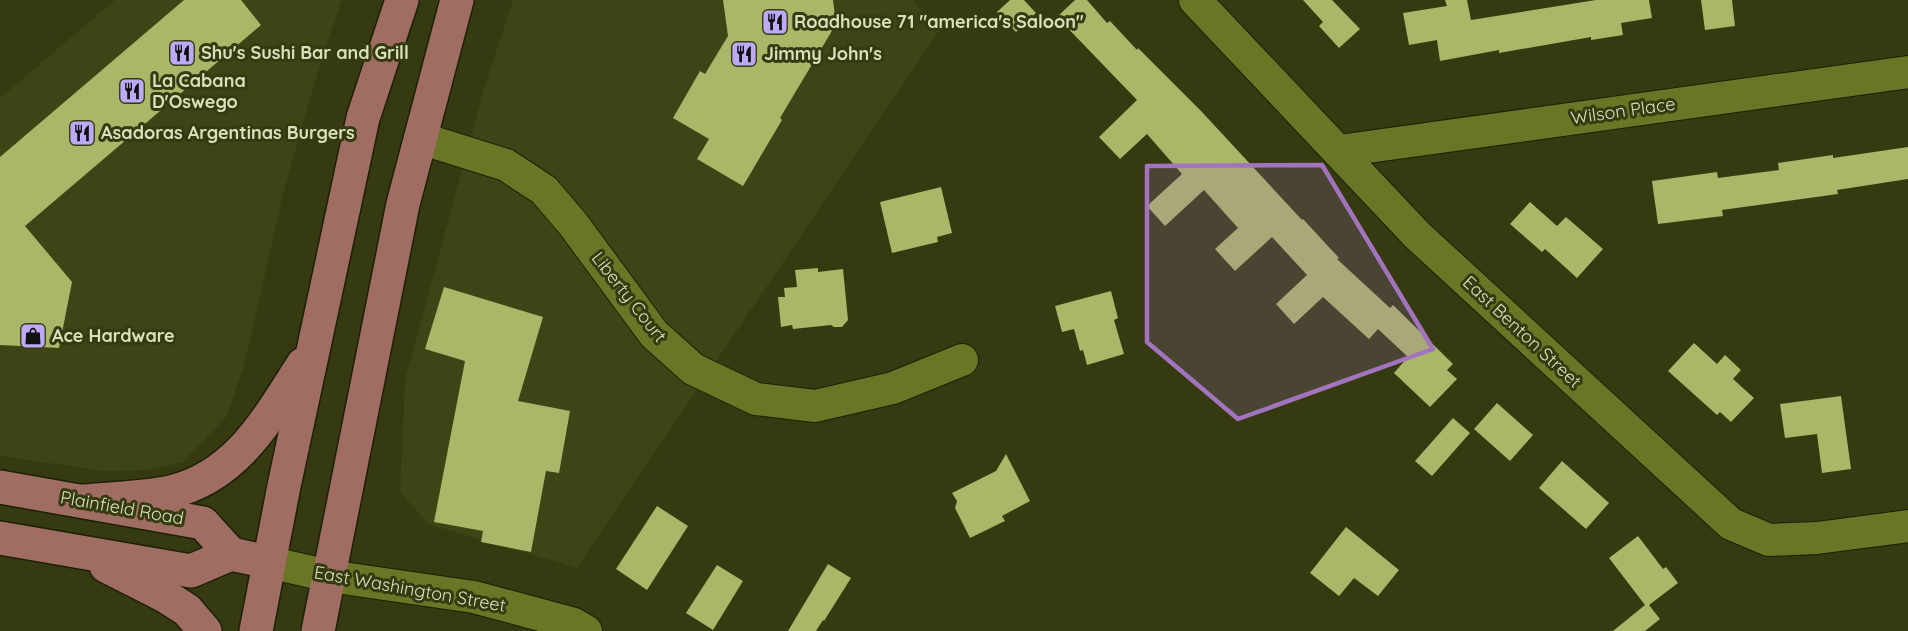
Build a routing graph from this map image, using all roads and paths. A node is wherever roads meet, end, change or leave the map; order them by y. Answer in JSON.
{"nodes":[{"id":1,"x":402,"y":0,"type":"edge"},
{"id":2,"x":457,"y":0,"type":"edge"},
{"id":3,"x":1195,"y":0,"type":"edge"},
{"id":4,"x":1908,"y":72,"type":"edge"},
{"id":5,"x":420,"y":138,"type":"junction"},
{"id":6,"x":1339,"y":151,"type":"junction"},
{"id":7,"x":314,"y":348,"type":"junction"},
{"id":8,"x":962,"y":360,"type":"dead end"},
{"id":9,"x":0,"y":487,"type":"edge"},
{"id":10,"x":84,"y":501,"type":"junction"},
{"id":11,"x":1908,"y":526,"type":"edge"},
{"id":12,"x":0,"y":538,"type":"edge"},
{"id":13,"x":74,"y":551,"type":"junction"},
{"id":14,"x":231,"y":554,"type":"junction"},
{"id":15,"x":268,"y":562,"type":"junction"},
{"id":16,"x":329,"y":576,"type":"junction"},
{"id":17,"x":205,"y":631,"type":"edge"},
{"id":18,"x":256,"y":631,"type":"edge"},
{"id":19,"x":318,"y":631,"type":"edge"},
{"id":20,"x":586,"y":631,"type":"edge"}],
"edges":[{"from":1,"to":7,"type":"main road"},
{"from":2,"to":5,"type":"main road"},
{"from":3,"to":6,"type":"street","name":"East Benton Street"},
{"from":4,"to":6,"type":"street","name":"Wilson Place"},
{"from":5,"to":8,"type":"street","name":"Liberty Court"},
{"from":5,"to":16,"type":"main road"},
{"from":6,"to":11,"type":"street","name":"East Benton Street"},
{"from":7,"to":10,"type":"main road"},
{"from":7,"to":15,"type":"main road"},
{"from":9,"to":10,"type":"main road","name":"Plainfield Road"},
{"from":10,"to":14,"type":"main road","name":"Plainfield Road"},
{"from":12,"to":13,"type":"main road"},
{"from":13,"to":14,"type":"main road"},
{"from":13,"to":17,"type":"main road"},
{"from":14,"to":15,"type":"main road"},
{"from":15,"to":16,"type":"street","name":"East Washington Street"},
{"from":15,"to":18,"type":"main road"},
{"from":16,"to":19,"type":"main road"},
{"from":16,"to":20,"type":"street","name":"East Washington Street"}]}
